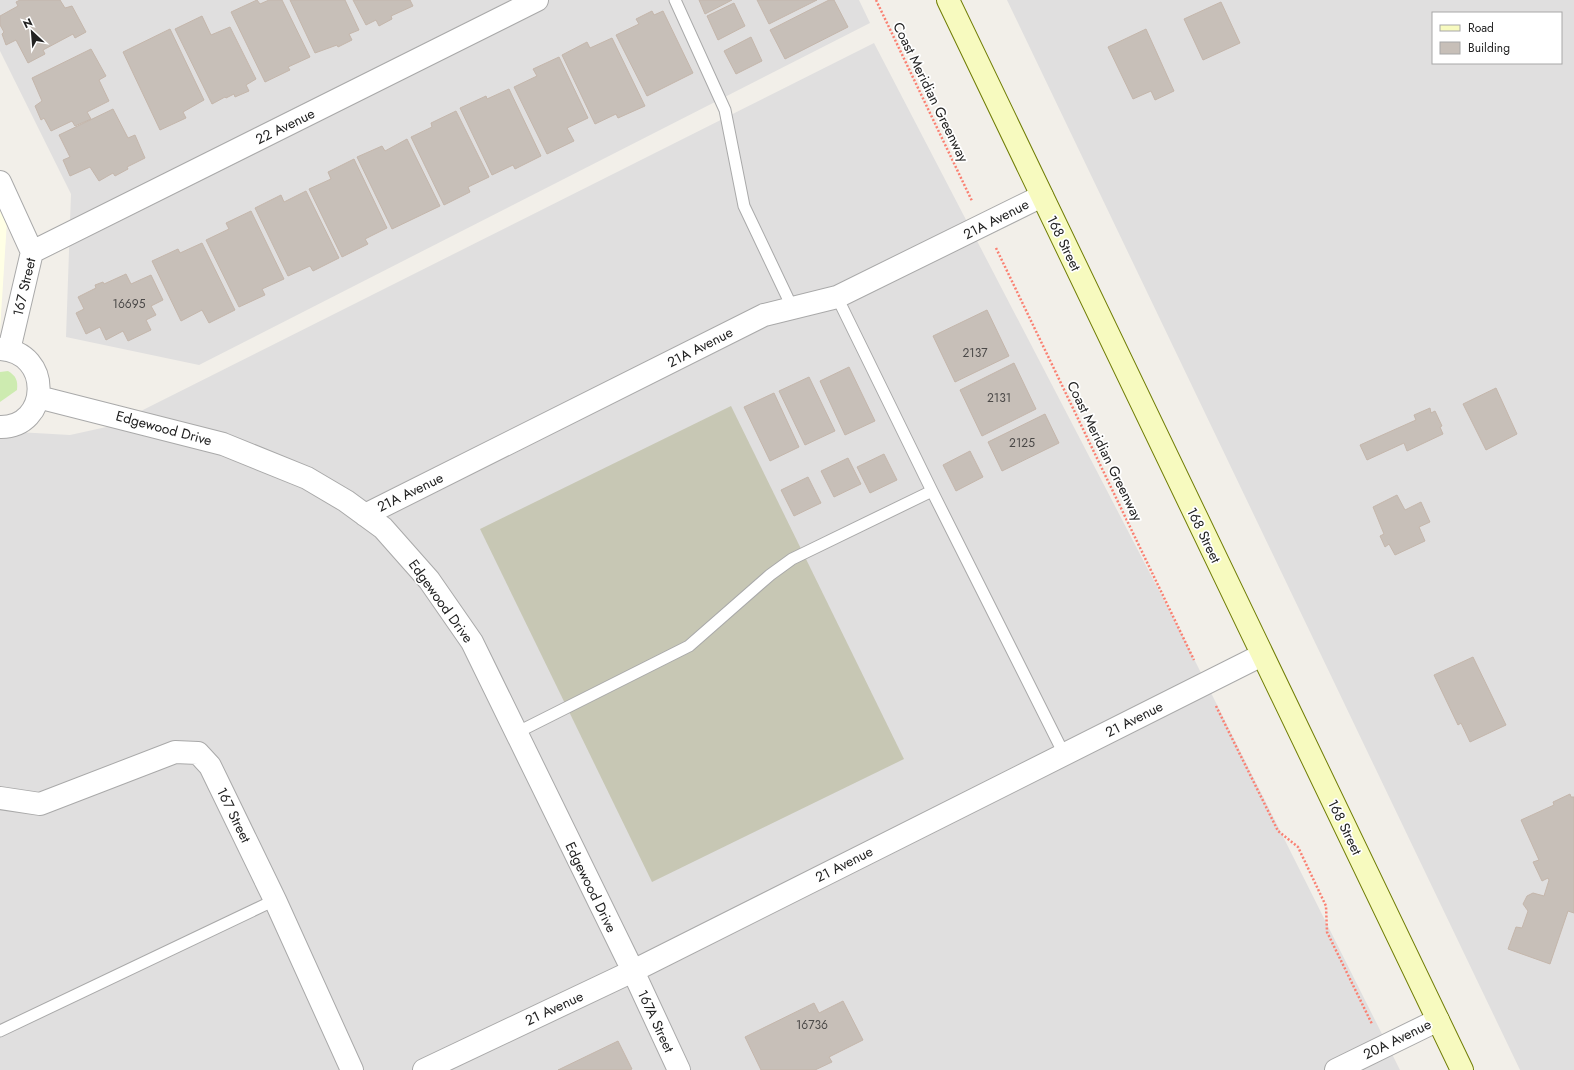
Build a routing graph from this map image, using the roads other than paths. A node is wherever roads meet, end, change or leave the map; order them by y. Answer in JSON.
{"nodes":[{"id":1,"x":537,"y":0,"type":"edge"},
{"id":2,"x":675,"y":0,"type":"edge"},
{"id":3,"x":948,"y":0,"type":"edge"},
{"id":4,"x":0,"y":182,"type":"edge"},
{"id":5,"x":1042,"y":196,"type":"junction"},
{"id":6,"x":32,"y":252,"type":"junction"},
{"id":7,"x":837,"y":297,"type":"junction"},
{"id":8,"x":792,"y":307,"type":"junction"},
{"id":9,"x":5,"y":350,"type":"edge"},
{"id":10,"x":38,"y":397,"type":"junction"},
{"id":11,"x":0,"y":427,"type":"edge"},
{"id":12,"x":932,"y":491,"type":"junction"},
{"id":13,"x":365,"y":515,"type":"junction"},
{"id":14,"x":1262,"y":655,"type":"junction"},
{"id":15,"x":516,"y":733,"type":"junction"},
{"id":16,"x":1064,"y":754,"type":"junction"},
{"id":17,"x":0,"y":798,"type":"edge"},
{"id":18,"x":275,"y":900,"type":"junction"},
{"id":19,"x":633,"y":971,"type":"junction"},
{"id":20,"x":1438,"y":1020,"type":"junction"},
{"id":21,"x":0,"y":1031,"type":"edge"},
{"id":22,"x":352,"y":1070,"type":"edge"},
{"id":23,"x":424,"y":1070,"type":"edge"},
{"id":24,"x":679,"y":1070,"type":"edge"},
{"id":25,"x":1336,"y":1070,"type":"edge"},
{"id":26,"x":1462,"y":1070,"type":"edge"}],
"edges":[{"from":1,"to":6,"type":"street","name":"22 Avenue"},
{"from":2,"to":8,"type":"lane"},
{"from":3,"to":5,"type":"main road","name":"168 Street"},
{"from":4,"to":6,"type":"street","name":"167 Street"},
{"from":5,"to":7,"type":"street","name":"21A Avenue"},
{"from":5,"to":14,"type":"main road","name":"168 Street"},
{"from":6,"to":9,"type":"street","name":"167 Street"},
{"from":7,"to":8,"type":"street","name":"21A Avenue"},
{"from":7,"to":12,"type":"lane"},
{"from":8,"to":13,"type":"street","name":"21A Avenue"},
{"from":9,"to":10,"type":"street"},
{"from":10,"to":11,"type":"street"},
{"from":10,"to":13,"type":"street","name":"Edgewood Drive"},
{"from":12,"to":15,"type":"lane"},
{"from":12,"to":16,"type":"lane"},
{"from":13,"to":15,"type":"street","name":"Edgewood Drive"},
{"from":14,"to":16,"type":"street","name":"21 Avenue"},
{"from":14,"to":20,"type":"main road","name":"168 Street"},
{"from":15,"to":19,"type":"street","name":"Edgewood Drive"},
{"from":16,"to":19,"type":"street","name":"21 Avenue"},
{"from":17,"to":18,"type":"street","name":"167 Street"},
{"from":18,"to":21,"type":"lane"},
{"from":18,"to":22,"type":"street","name":"167 Street"},
{"from":19,"to":23,"type":"street","name":"21 Avenue"},
{"from":19,"to":24,"type":"street","name":"167A Street"},
{"from":20,"to":25,"type":"street","name":"20A Avenue"},
{"from":20,"to":26,"type":"main road","name":"168 Street"}]}
